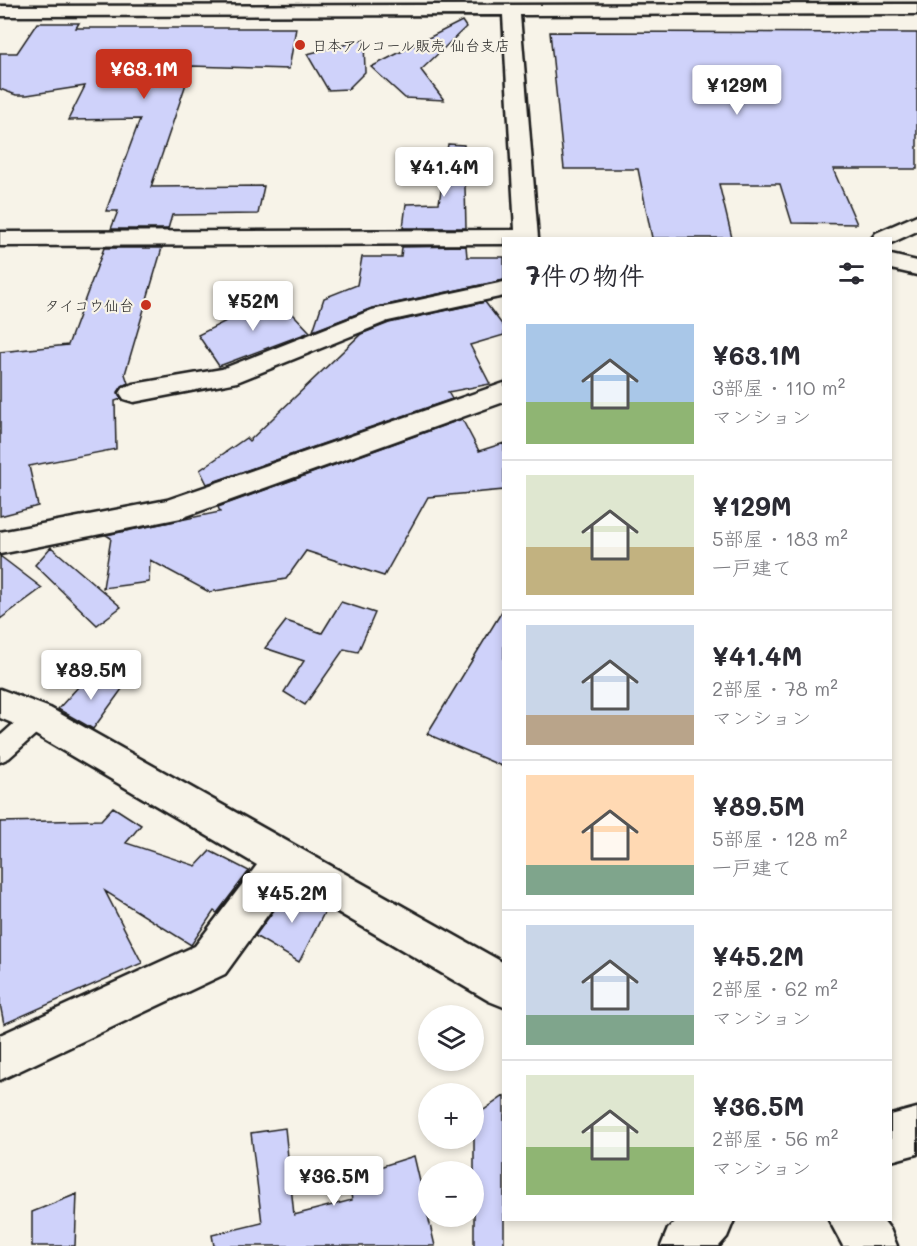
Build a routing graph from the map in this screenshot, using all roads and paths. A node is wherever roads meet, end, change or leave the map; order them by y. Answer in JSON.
{"nodes":[{"id":1,"x":905,"y":6,"type":"edge"},
{"id":2,"x":511,"y":10,"type":"junction"},
{"id":3,"x":0,"y":11,"type":"edge"},
{"id":4,"x":917,"y":222,"type":"edge"},
{"id":5,"x":526,"y":237,"type":"edge"},
{"id":6,"x":886,"y":237,"type":"edge"},
{"id":7,"x":502,"y":238,"type":"edge"},
{"id":8,"x":0,"y":239,"type":"edge"},
{"id":9,"x":892,"y":262,"type":"edge"},
{"id":10,"x":917,"y":268,"type":"edge"},
{"id":11,"x":502,"y":289,"type":"edge"},
{"id":12,"x":134,"y":393,"type":"dead end"},
{"id":13,"x":502,"y":393,"type":"edge"},
{"id":14,"x":0,"y":543,"type":"edge"},
{"id":15,"x":0,"y":703,"type":"edge"},
{"id":16,"x":37,"y":718,"type":"junction"},
{"id":17,"x":0,"y":751,"type":"edge"},
{"id":18,"x":284,"y":860,"type":"junction"},
{"id":19,"x":502,"y":985,"type":"edge"},
{"id":20,"x":0,"y":1058,"type":"edge"},
{"id":21,"x":917,"y":1131,"type":"edge"},
{"id":22,"x":892,"y":1138,"type":"edge"},
{"id":23,"x":709,"y":1221,"type":"edge"},
{"id":24,"x":854,"y":1221,"type":"edge"},
{"id":25,"x":685,"y":1246,"type":"edge"},
{"id":26,"x":873,"y":1246,"type":"edge"}],
"edges":[{"from":1,"to":2,"type":"street"},
{"from":2,"to":3,"type":"street"},
{"from":2,"to":5,"type":"street"},
{"from":4,"to":6,"type":"street"},
{"from":7,"to":8,"type":"street"},
{"from":9,"to":10,"type":"street"},
{"from":11,"to":12,"type":"street"},
{"from":13,"to":14,"type":"street"},
{"from":15,"to":16,"type":"street"},
{"from":16,"to":17,"type":"lane"},
{"from":16,"to":18,"type":"street"},
{"from":18,"to":19,"type":"street"},
{"from":18,"to":20,"type":"street"},
{"from":21,"to":22,"type":"street"},
{"from":23,"to":25,"type":"street"},
{"from":24,"to":26,"type":"street"}]}
